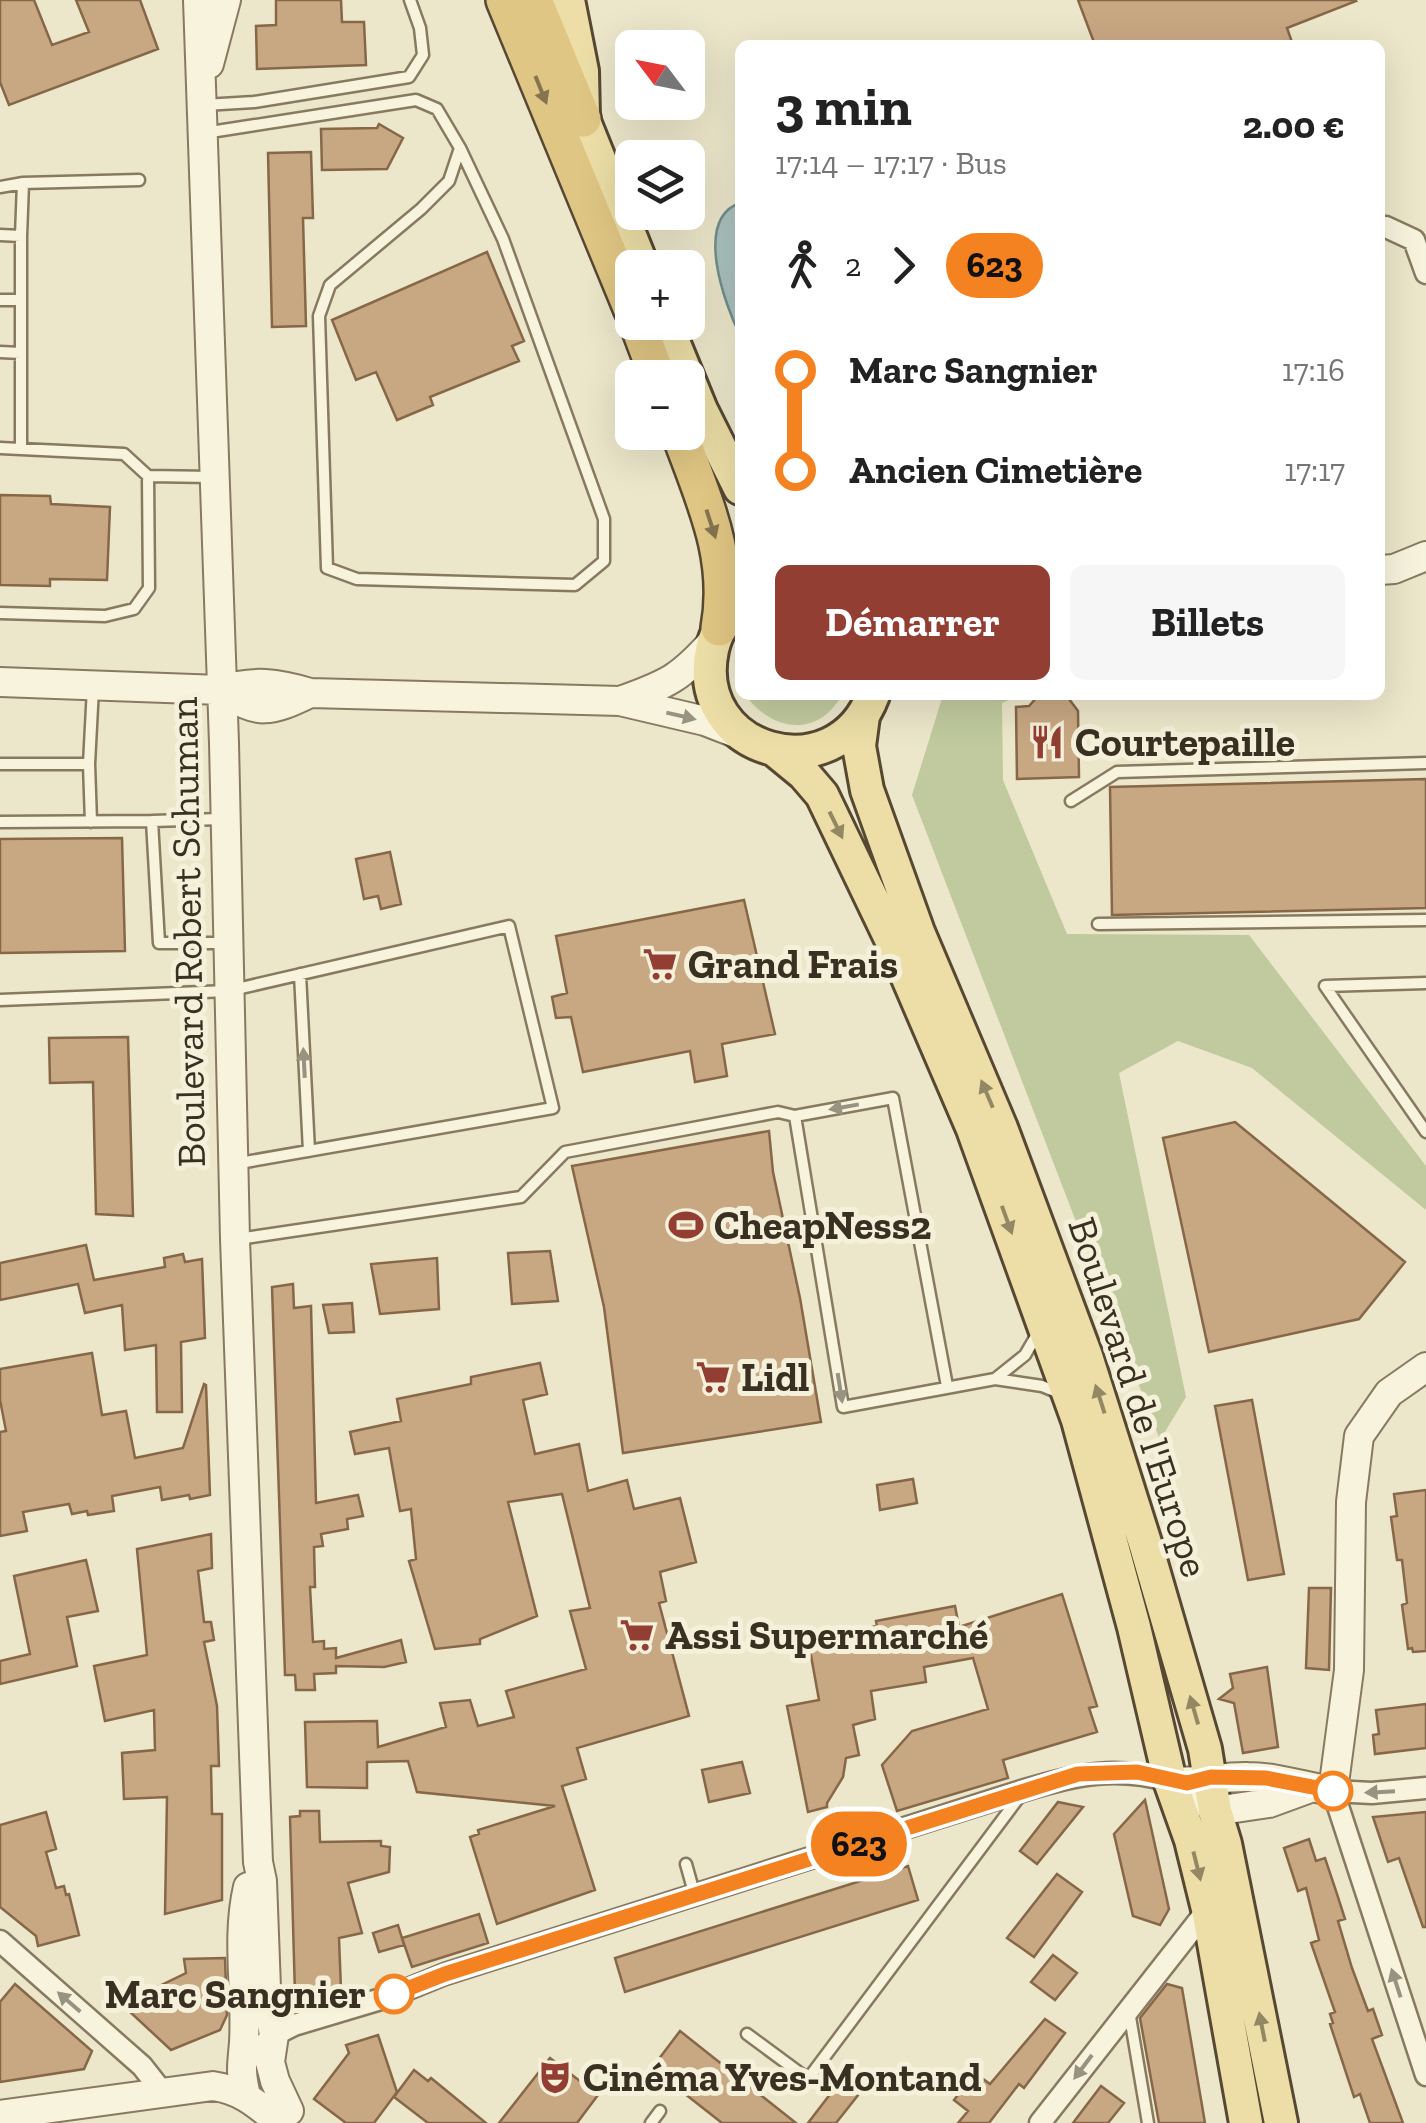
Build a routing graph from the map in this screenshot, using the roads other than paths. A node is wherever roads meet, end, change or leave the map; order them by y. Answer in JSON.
{"nodes":[{"id":1,"x":198,"y":0,"type":"edge"},
{"id":2,"x":226,"y":0,"type":"edge"},
{"id":3,"x":410,"y":0,"type":"edge"},
{"id":4,"x":504,"y":0,"type":"edge"},
{"id":5,"x":534,"y":0,"type":"edge"},
{"id":6,"x":568,"y":0,"type":"edge"},
{"id":7,"x":203,"y":109,"type":"junction"},
{"id":8,"x":583,"y":118,"type":"junction"},
{"id":9,"x":460,"y":148,"type":"junction"},
{"id":10,"x":139,"y":180,"type":"dead end"},
{"id":11,"x":23,"y":183,"type":"junction"},
{"id":12,"x":0,"y":187,"type":"edge"},
{"id":13,"x":1385,"y":227,"type":"edge"},
{"id":14,"x":0,"y":235,"type":"edge"},
{"id":15,"x":21,"y":236,"type":"junction"},
{"id":16,"x":636,"y":250,"type":"edge"},
{"id":17,"x":615,"y":269,"type":"edge"},
{"id":18,"x":1426,"y":273,"type":"edge"},
{"id":19,"x":0,"y":300,"type":"edge"},
{"id":20,"x":21,"y":300,"type":"junction"},
{"id":21,"x":673,"y":340,"type":"edge"},
{"id":22,"x":0,"y":352,"type":"edge"},
{"id":23,"x":21,"y":353,"type":"junction"},
{"id":24,"x":0,"y":448,"type":"edge"},
{"id":25,"x":21,"y":449,"type":"junction"},
{"id":26,"x":685,"y":450,"type":"edge"},
{"id":27,"x":148,"y":476,"type":"junction"},
{"id":28,"x":214,"y":477,"type":"junction"},
{"id":29,"x":735,"y":478,"type":"edge"},
{"id":30,"x":1426,"y":556,"type":"edge"},
{"id":31,"x":1387,"y":570,"type":"edge"},
{"id":32,"x":1426,"y":576,"type":"edge"},
{"id":33,"x":0,"y":613,"type":"edge"},
{"id":34,"x":725,"y":624,"type":"edge"},
{"id":35,"x":0,"y":682,"type":"edge"},
{"id":36,"x":93,"y":686,"type":"junction"},
{"id":37,"x":221,"y":690,"type":"junction"},
{"id":38,"x":620,"y":701,"type":"junction"},
{"id":39,"x":868,"y":705,"type":"edge"},
{"id":40,"x":741,"y":735,"type":"junction"},
{"id":41,"x":776,"y":751,"type":"junction"},
{"id":42,"x":1426,"y":762,"type":"edge"},
{"id":43,"x":0,"y":764,"type":"edge"},
{"id":44,"x":89,"y":764,"type":"junction"},
{"id":45,"x":1071,"y":801,"type":"dead end"},
{"id":46,"x":224,"y":819,"type":"junction"},
{"id":47,"x":0,"y":822,"type":"edge"},
{"id":48,"x":91,"y":822,"type":"junction"},
{"id":49,"x":152,"y":822,"type":"junction"},
{"id":50,"x":1426,"y":920,"type":"edge"},
{"id":51,"x":1098,"y":924,"type":"dead end"},
{"id":52,"x":227,"y":943,"type":"junction"},
{"id":53,"x":300,"y":974,"type":"junction"},
{"id":54,"x":1426,"y":984,"type":"edge"},
{"id":55,"x":228,"y":991,"type":"junction"},
{"id":56,"x":0,"y":1000,"type":"edge"},
{"id":57,"x":795,"y":1116,"type":"junction"},
{"id":58,"x":1426,"y":1132,"type":"edge"},
{"id":59,"x":309,"y":1151,"type":"junction"},
{"id":60,"x":232,"y":1164,"type":"junction"},
{"id":61,"x":235,"y":1240,"type":"junction"},
{"id":62,"x":1044,"y":1322,"type":"junction"},
{"id":63,"x":1426,"y":1367,"type":"edge"},
{"id":64,"x":994,"y":1380,"type":"junction"},
{"id":65,"x":947,"y":1386,"type":"junction"},
{"id":66,"x":1070,"y":1398,"type":"junction"},
{"id":67,"x":1186,"y":1785,"type":"junction"},
{"id":68,"x":1426,"y":1788,"type":"edge"},
{"id":69,"x":1025,"y":1790,"type":"junction"},
{"id":70,"x":1322,"y":1790,"type":"junction"},
{"id":71,"x":1215,"y":1811,"type":"junction"},
{"id":72,"x":686,"y":1864,"type":"dead end"},
{"id":73,"x":253,"y":1875,"type":"junction"},
{"id":74,"x":695,"y":1897,"type":"junction"},
{"id":75,"x":1208,"y":1908,"type":"junction"},
{"id":76,"x":0,"y":1941,"type":"edge"},
{"id":77,"x":1128,"y":2008,"type":"junction"},
{"id":78,"x":747,"y":2034,"type":"dead end"},
{"id":79,"x":274,"y":2035,"type":"junction"},
{"id":80,"x":239,"y":2067,"type":"junction"},
{"id":81,"x":1426,"y":2075,"type":"edge"},
{"id":82,"x":213,"y":2086,"type":"junction"},
{"id":83,"x":164,"y":2094,"type":"junction"},
{"id":84,"x":246,"y":2096,"type":"junction"},
{"id":85,"x":660,"y":2111,"type":"dead end"},
{"id":86,"x":0,"y":2116,"type":"edge"},
{"id":87,"x":45,"y":2116,"type":"edge"},
{"id":88,"x":290,"y":2119,"type":"edge"},
{"id":89,"x":651,"y":2123,"type":"edge"},
{"id":90,"x":1040,"y":2123,"type":"edge"},
{"id":91,"x":1148,"y":2123,"type":"edge"},
{"id":92,"x":1246,"y":2123,"type":"edge"},
{"id":93,"x":1281,"y":2123,"type":"edge"}],
"edges":[{"from":1,"to":7,"type":"street","name":"Boulevard Robert Schuman"},
{"from":2,"to":7,"type":"street"},
{"from":3,"to":7,"type":"lane"},
{"from":4,"to":17,"type":"highway","one_way":true},
{"from":5,"to":8,"type":"highway"},
{"from":6,"to":8,"type":"main road"},
{"from":7,"to":9,"type":"lane"},
{"from":7,"to":28,"type":"street","name":"Boulevard Robert Schuman"},
{"from":8,"to":16,"type":"main road"},
{"from":9,"to":9,"type":"lane"},
{"from":10,"to":11,"type":"lane"},
{"from":11,"to":12,"type":"lane"},
{"from":11,"to":15,"type":"lane"},
{"from":13,"to":18,"type":"street"},
{"from":14,"to":15,"type":"lane"},
{"from":15,"to":20,"type":"lane"},
{"from":19,"to":20,"type":"lane"},
{"from":20,"to":23,"type":"lane"},
{"from":21,"to":29,"type":"main road"},
{"from":22,"to":23,"type":"lane"},
{"from":23,"to":25,"type":"lane"},
{"from":24,"to":25,"type":"lane"},
{"from":25,"to":27,"type":"lane"},
{"from":26,"to":34,"type":"highway","one_way":true},
{"from":27,"to":28,"type":"lane"},
{"from":27,"to":33,"type":"lane"},
{"from":28,"to":37,"type":"street","name":"Boulevard Robert Schuman"},
{"from":30,"to":31,"type":"street"},
{"from":31,"to":32,"type":"street"},
{"from":34,"to":38,"type":"street"},
{"from":34,"to":40,"type":"main road"},
{"from":35,"to":36,"type":"street"},
{"from":36,"to":37,"type":"street"},
{"from":36,"to":44,"type":"lane"},
{"from":37,"to":38,"type":"street"},
{"from":37,"to":46,"type":"street","name":"Boulevard Robert Schuman"},
{"from":38,"to":40,"type":"street","one_way":true},
{"from":39,"to":41,"type":"main road"},
{"from":67,"to":39,"type":"main road","name":"Boulevard de l'Europe","one_way":true},
{"from":40,"to":41,"type":"main road"},
{"from":41,"to":62,"type":"main road","name":"Boulevard de l'Europe","one_way":true},
{"from":42,"to":45,"type":"lane"},
{"from":43,"to":44,"type":"lane"},
{"from":44,"to":48,"type":"lane"},
{"from":46,"to":49,"type":"lane"},
{"from":46,"to":52,"type":"street","name":"Boulevard Robert Schuman"},
{"from":47,"to":48,"type":"lane"},
{"from":48,"to":49,"type":"lane"},
{"from":49,"to":52,"type":"lane"},
{"from":50,"to":51,"type":"lane"},
{"from":52,"to":55,"type":"street","name":"Boulevard Robert Schuman"},
{"from":53,"to":55,"type":"lane"},
{"from":59,"to":53,"type":"lane","one_way":true},
{"from":53,"to":59,"type":"lane"},
{"from":54,"to":58,"type":"lane"},
{"from":55,"to":56,"type":"lane"},
{"from":55,"to":60,"type":"street","name":"Boulevard Robert Schuman"},
{"from":57,"to":61,"type":"lane"},
{"from":65,"to":57,"type":"lane","one_way":true},
{"from":57,"to":65,"type":"lane","one_way":true},
{"from":59,"to":60,"type":"lane"},
{"from":60,"to":61,"type":"street","name":"Boulevard Robert Schuman"},
{"from":61,"to":73,"type":"street","name":"Boulevard Robert Schuman"},
{"from":62,"to":64,"type":"lane"},
{"from":62,"to":66,"type":"main road","name":"Boulevard de l'Europe"},
{"from":63,"to":70,"type":"street"},
{"from":64,"to":65,"type":"lane"},
{"from":64,"to":66,"type":"lane"},
{"from":66,"to":67,"type":"main road","name":"Boulevard de l'Europe"},
{"from":67,"to":69,"type":"street"},
{"from":67,"to":70,"type":"street"},
{"from":67,"to":71,"type":"main road","name":"Boulevard de l'Europe"},
{"from":67,"to":75,"type":"main road","name":"Boulevard de l'Europe","one_way":true},
{"from":68,"to":70,"type":"street","one_way":true},
{"from":69,"to":74,"type":"street"},
{"from":69,"to":78,"type":"lane"},
{"from":70,"to":71,"type":"street"},
{"from":81,"to":70,"type":"street","one_way":true},
{"from":93,"to":71,"type":"main road","name":"Boulevard de l'Europe","one_way":true},
{"from":72,"to":74,"type":"lane"},
{"from":73,"to":79,"type":"street","name":"Boulevard Robert Schuman"},
{"from":73,"to":80,"type":"street","name":"Boulevard Robert Schuman"},
{"from":74,"to":79,"type":"street"},
{"from":75,"to":77,"type":"street"},
{"from":75,"to":92,"type":"main road","name":"Boulevard de l'Europe"},
{"from":83,"to":76,"type":"street","one_way":true},
{"from":77,"to":90,"type":"street","one_way":true},
{"from":77,"to":91,"type":"lane"},
{"from":79,"to":80,"type":"street"},
{"from":79,"to":88,"type":"street","name":"Boulevard Robert Schuman"},
{"from":80,"to":82,"type":"street"},
{"from":80,"to":84,"type":"street","name":"Boulevard Robert Schuman"},
{"from":80,"to":88,"type":"street"},
{"from":82,"to":83,"type":"street"},
{"from":82,"to":84,"type":"street"},
{"from":83,"to":87,"type":"street"},
{"from":84,"to":88,"type":"street"},
{"from":85,"to":89,"type":"lane"},
{"from":86,"to":87,"type":"street"}]}
